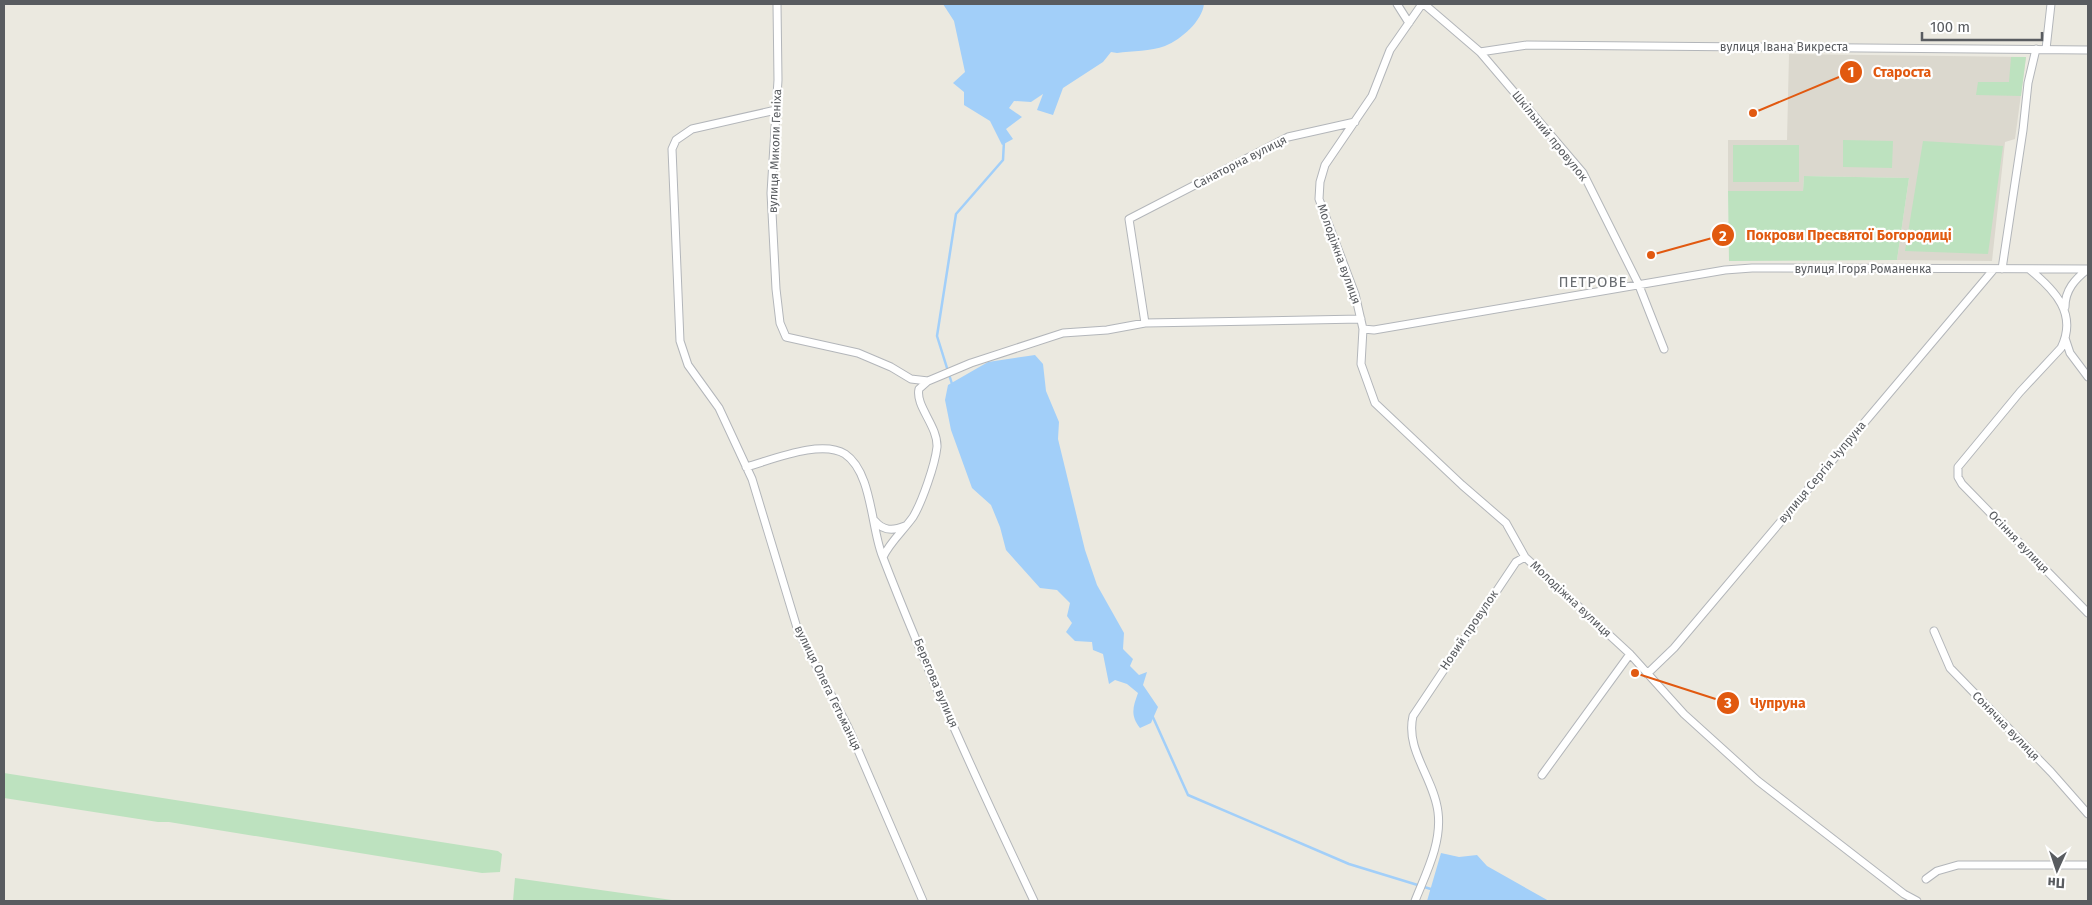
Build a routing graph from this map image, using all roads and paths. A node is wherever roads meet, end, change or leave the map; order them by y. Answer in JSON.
{"nodes":[{"id":1,"x":777,"y":4,"type":"edge"},
{"id":2,"x":1397,"y":4,"type":"edge"},
{"id":3,"x":1423,"y":4,"type":"edge"},
{"id":4,"x":2051,"y":4,"type":"edge"},
{"id":5,"x":1409,"y":23,"type":"junction"},
{"id":6,"x":2036,"y":49,"type":"junction"},
{"id":7,"x":2046,"y":49,"type":"junction"},
{"id":8,"x":2088,"y":50,"type":"edge"},
{"id":9,"x":1480,"y":52,"type":"junction"},
{"id":10,"x":776,"y":110,"type":"junction"},
{"id":11,"x":1355,"y":122,"type":"junction"},
{"id":12,"x":1994,"y":269,"type":"junction"},
{"id":13,"x":2002,"y":269,"type":"junction"},
{"id":14,"x":2029,"y":269,"type":"junction"},
{"id":15,"x":2088,"y":269,"type":"edge"},
{"id":16,"x":1638,"y":283,"type":"junction"},
{"id":17,"x":2065,"y":310,"type":"junction"},
{"id":18,"x":1361,"y":319,"type":"junction"},
{"id":19,"x":1144,"y":323,"type":"junction"},
{"id":20,"x":1364,"y":329,"type":"junction"},
{"id":21,"x":2066,"y":338,"type":"junction"},
{"id":22,"x":1664,"y":349,"type":"dead end"},
{"id":23,"x":2088,"y":377,"type":"edge"},
{"id":24,"x":928,"y":381,"type":"junction"},
{"id":25,"x":746,"y":467,"type":"junction"},
{"id":26,"x":873,"y":518,"type":"junction"},
{"id":27,"x":906,"y":526,"type":"junction"},
{"id":28,"x":1526,"y":557,"type":"junction"},
{"id":29,"x":883,"y":558,"type":"junction"},
{"id":30,"x":2088,"y":612,"type":"edge"},
{"id":31,"x":1934,"y":631,"type":"dead end"},
{"id":32,"x":1630,"y":654,"type":"junction"},
{"id":33,"x":1647,"y":674,"type":"junction"},
{"id":34,"x":1542,"y":775,"type":"dead end"},
{"id":35,"x":2088,"y":814,"type":"edge"},
{"id":36,"x":2088,"y":865,"type":"edge"},
{"id":37,"x":1926,"y":880,"type":"dead end"},
{"id":38,"x":923,"y":901,"type":"edge"},
{"id":39,"x":1034,"y":901,"type":"edge"},
{"id":40,"x":1415,"y":901,"type":"edge"},
{"id":41,"x":1917,"y":901,"type":"edge"}],
"edges":[{"from":1,"to":10,"type":"street","name":"вулиця Миколи Геніха"},
{"from":2,"to":5,"type":"street"},
{"from":3,"to":5,"type":"street"},
{"from":3,"to":9,"type":"street","name":"Шкільний провулок"},
{"from":4,"to":7,"type":"street"},
{"from":5,"to":11,"type":"street"},
{"from":6,"to":7,"type":"street","name":"вулиця Івана Викреста"},
{"from":6,"to":9,"type":"street","name":"вулиця Івана Викреста"},
{"from":6,"to":13,"type":"street"},
{"from":7,"to":8,"type":"street","name":"вулиця Івана Викреста"},
{"from":9,"to":16,"type":"street","name":"Шкільний провулок"},
{"from":10,"to":24,"type":"street","name":"вулиця Миколи Геніха"},
{"from":10,"to":25,"type":"street","name":"вулиця Олега Гетьманця"},
{"from":11,"to":18,"type":"street","name":"Молодіжна вулиця"},
{"from":11,"to":19,"type":"street","name":"Санаторна вулиця"},
{"from":12,"to":13,"type":"street","name":"вулиця Ігоря Романенка"},
{"from":12,"to":16,"type":"street","name":"вулиця Ігоря Романенка"},
{"from":12,"to":33,"type":"street","name":"вулиця Сергія Чупруна"},
{"from":13,"to":14,"type":"street","name":"вулиця Ігоря Романенка"},
{"from":14,"to":15,"type":"street","name":"вулиця Ігоря Романенка"},
{"from":14,"to":17,"type":"street"},
{"from":15,"to":17,"type":"street"},
{"from":16,"to":20,"type":"street","name":"вулиця Ігоря Романенка"},
{"from":16,"to":22,"type":"street","name":"Шкільний провулок"},
{"from":17,"to":21,"type":"street"},
{"from":18,"to":19,"type":"street"},
{"from":18,"to":20,"type":"street","name":"Молодіжна вулиця"},
{"from":19,"to":24,"type":"street"},
{"from":20,"to":28,"type":"street","name":"Молодіжна вулиця"},
{"from":21,"to":23,"type":"street"},
{"from":21,"to":30,"type":"street","name":"Осіння вулиця"},
{"from":24,"to":27,"type":"street"},
{"from":25,"to":26,"type":"street","name":"Берегова вулиця"},
{"from":25,"to":38,"type":"street","name":"вулиця Олега Гетьманця"},
{"from":26,"to":27,"type":"street"},
{"from":26,"to":29,"type":"street","name":"Берегова вулиця"},
{"from":27,"to":29,"type":"street"},
{"from":28,"to":32,"type":"street","name":"Молодіжна вулиця"},
{"from":28,"to":40,"type":"street","name":"Новий провулок"},
{"from":29,"to":39,"type":"street","name":"Берегова вулиця"},
{"from":31,"to":35,"type":"street","name":"Сонячна вулиця"},
{"from":32,"to":33,"type":"street","name":"Молодіжна вулиця"},
{"from":32,"to":34,"type":"street"},
{"from":33,"to":41,"type":"street","name":"Молодіжна вулиця"},
{"from":36,"to":37,"type":"street"}]}
